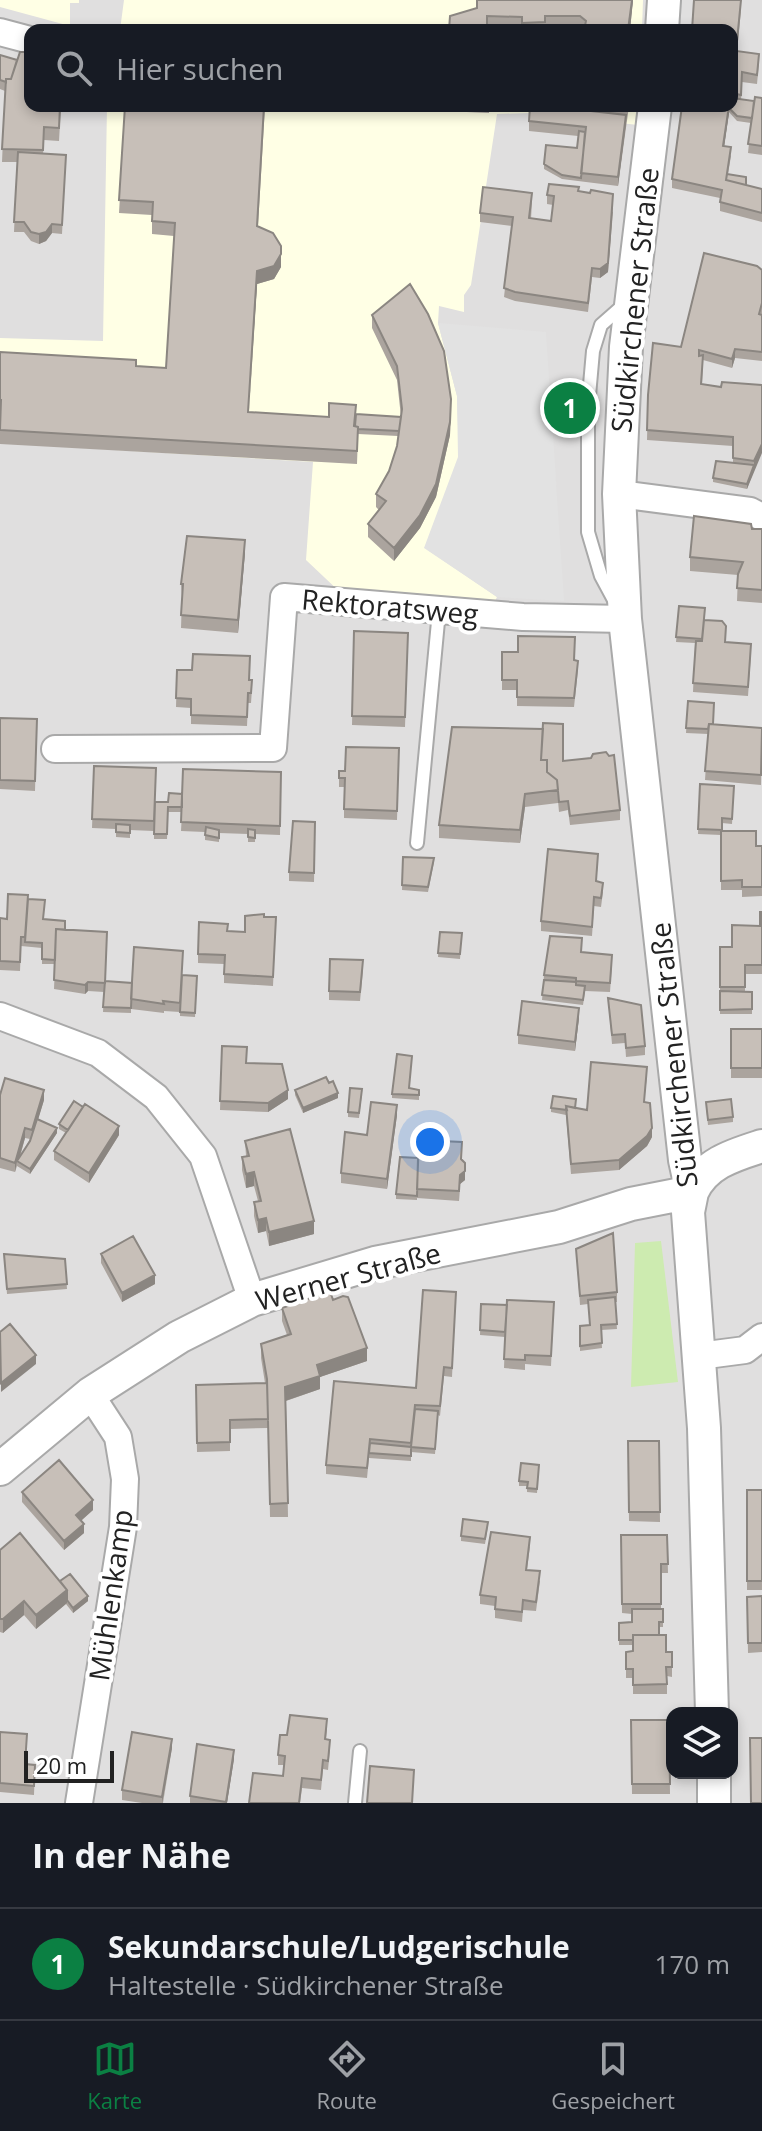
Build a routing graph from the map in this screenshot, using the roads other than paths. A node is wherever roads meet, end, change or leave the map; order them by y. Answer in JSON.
{"nodes":[{"id":1,"x":664,"y":0,"type":"edge"},
{"id":2,"x":662,"y":24,"type":"edge"},
{"id":3,"x":0,"y":32,"type":"edge"},
{"id":4,"x":24,"y":38,"type":"edge"},
{"id":5,"x":654,"y":112,"type":"edge"},
{"id":6,"x":631,"y":298,"type":"junction"},
{"id":7,"x":619,"y":494,"type":"junction"},
{"id":8,"x":762,"y":517,"type":"edge"},
{"id":9,"x":439,"y":611,"type":"junction"},
{"id":10,"x":625,"y":619,"type":"junction"},
{"id":11,"x":55,"y":749,"type":"dead end"},
{"id":12,"x":417,"y":843,"type":"dead end"},
{"id":13,"x":0,"y":1016,"type":"edge"},
{"id":14,"x":762,"y":1146,"type":"edge"},
{"id":15,"x":692,"y":1192,"type":"junction"},
{"id":16,"x":252,"y":1300,"type":"junction"},
{"id":17,"x":762,"y":1337,"type":"edge"},
{"id":18,"x":699,"y":1356,"type":"junction"},
{"id":19,"x":90,"y":1394,"type":"junction"},
{"id":20,"x":0,"y":1469,"type":"edge"},
{"id":21,"x":712,"y":1707,"type":"edge"},
{"id":22,"x":360,"y":1751,"type":"dead end"},
{"id":23,"x":714,"y":1779,"type":"edge"},
{"id":24,"x":79,"y":1803,"type":"edge"},
{"id":25,"x":355,"y":1803,"type":"edge"},
{"id":26,"x":714,"y":1803,"type":"edge"}],
"edges":[{"from":1,"to":2,"type":"street"},
{"from":3,"to":4,"type":"street"},
{"from":5,"to":6,"type":"street","name":"Südkirchener Straße"},
{"from":6,"to":7,"type":"street","name":"Südkirchener Straße"},
{"from":6,"to":10,"type":"lane"},
{"from":7,"to":8,"type":"street"},
{"from":7,"to":10,"type":"street","name":"Südkirchener Straße"},
{"from":9,"to":10,"type":"street","name":"Rektoratsweg"},
{"from":9,"to":11,"type":"street","name":"Rektoratsweg"},
{"from":9,"to":12,"type":"lane"},
{"from":10,"to":15,"type":"street","name":"Südkirchener Straße"},
{"from":13,"to":16,"type":"street"},
{"from":14,"to":15,"type":"street"},
{"from":15,"to":16,"type":"street","name":"Werner Straße"},
{"from":15,"to":18,"type":"street","name":"Südkirchener Straße"},
{"from":16,"to":19,"type":"street","name":"Werner Straße"},
{"from":17,"to":18,"type":"street"},
{"from":18,"to":21,"type":"street","name":"Südkirchener Straße"},
{"from":19,"to":20,"type":"street","name":"Werner Straße"},
{"from":19,"to":24,"type":"street","name":"Mühlenkamp"},
{"from":22,"to":25,"type":"lane"},
{"from":23,"to":26,"type":"street"}]}
